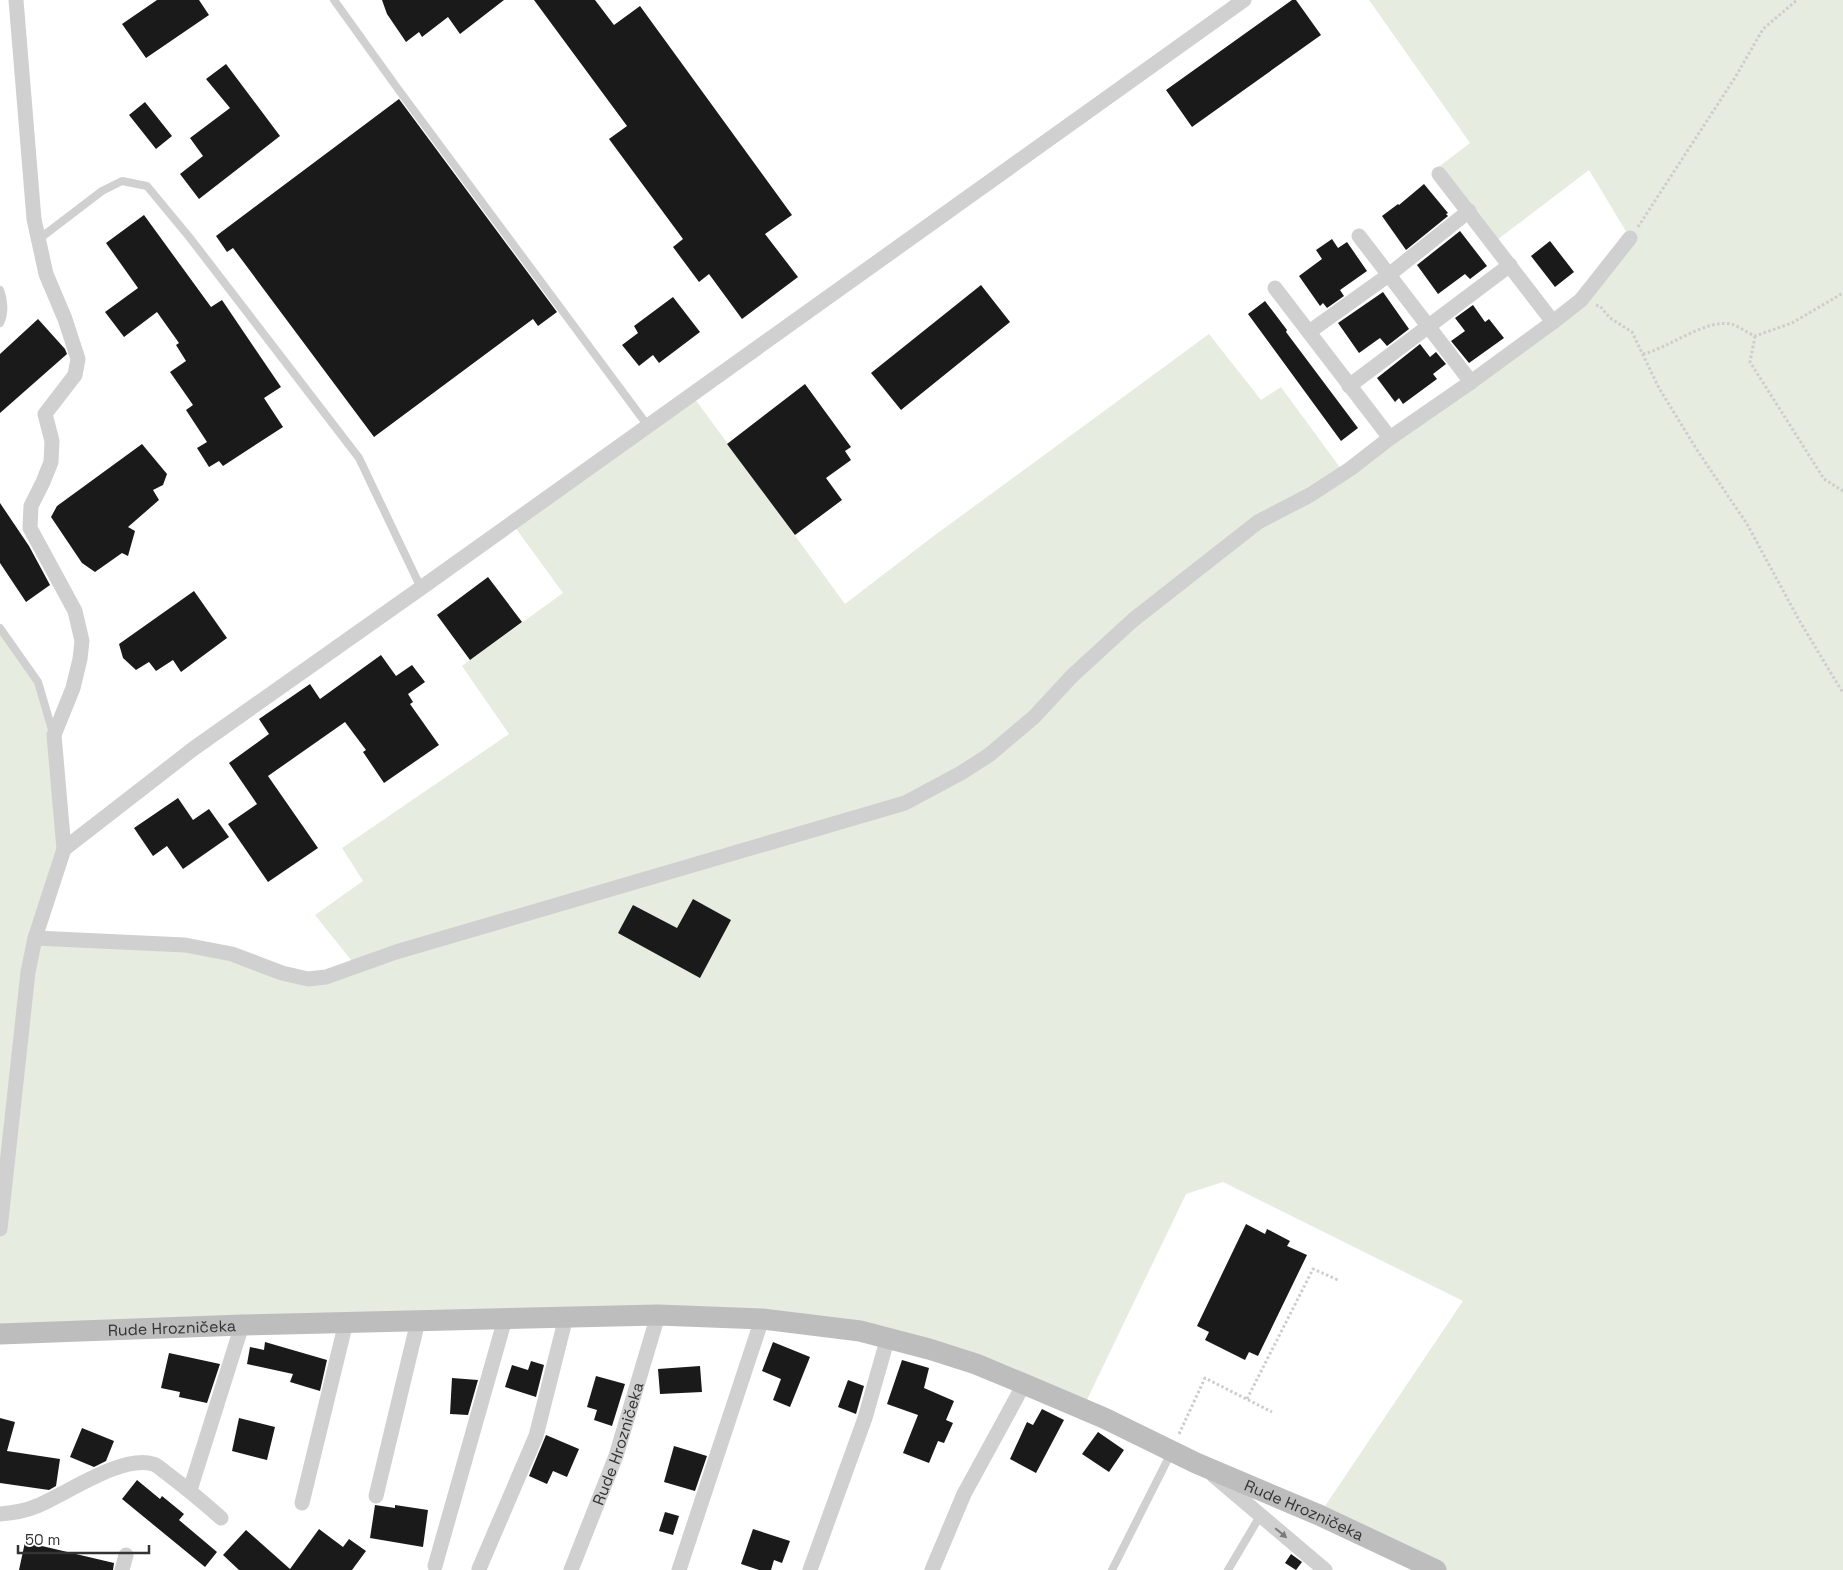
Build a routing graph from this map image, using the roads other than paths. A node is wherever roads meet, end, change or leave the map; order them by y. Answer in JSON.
{"nodes":[{"id":1,"x":16,"y":0,"type":"edge"},
{"id":2,"x":334,"y":0,"type":"edge"},
{"id":3,"x":1244,"y":0,"type":"edge"},
{"id":4,"x":1439,"y":174,"type":"dead end"},
{"id":5,"x":1468,"y":211,"type":"junction"},
{"id":6,"x":1360,"y":236,"type":"dead end"},
{"id":7,"x":1630,"y":238,"type":"road end"},
{"id":8,"x":39,"y":239,"type":"junction"},
{"id":9,"x":1510,"y":264,"type":"junction"},
{"id":10,"x":1390,"y":274,"type":"junction"},
{"id":11,"x":1275,"y":288,"type":"dead end"},
{"id":12,"x":0,"y":290,"type":"edge"},
{"id":13,"x":1553,"y":322,"type":"junction"},
{"id":14,"x":0,"y":323,"type":"edge"},
{"id":15,"x":1429,"y":327,"type":"junction"},
{"id":16,"x":1310,"y":332,"type":"junction"},
{"id":17,"x":1470,"y":382,"type":"junction"},
{"id":18,"x":1349,"y":386,"type":"junction"},
{"id":19,"x":648,"y":426,"type":"junction"},
{"id":20,"x":1390,"y":438,"type":"junction"},
{"id":21,"x":421,"y":588,"type":"junction"},
{"id":22,"x":0,"y":628,"type":"edge"},
{"id":23,"x":54,"y":735,"type":"junction"},
{"id":24,"x":64,"y":849,"type":"junction"},
{"id":25,"x":35,"y":938,"type":"junction"},
{"id":26,"x":0,"y":1230,"type":"edge"},
{"id":27,"x":658,"y":1315,"type":"junction"},
{"id":28,"x":566,"y":1317,"type":"junction"},
{"id":29,"x":505,"y":1319,"type":"junction"},
{"id":30,"x":762,"y":1319,"type":"junction"},
{"id":31,"x":418,"y":1321,"type":"junction"},
{"id":32,"x":346,"y":1322,"type":"junction"},
{"id":33,"x":242,"y":1325,"type":"junction"},
{"id":34,"x":0,"y":1334,"type":"edge"},
{"id":35,"x":888,"y":1337,"type":"junction"},
{"id":36,"x":1024,"y":1384,"type":"junction"},
{"id":37,"x":1172,"y":1451,"type":"junction"},
{"id":38,"x":1204,"y":1467,"type":"junction"},
{"id":39,"x":190,"y":1490,"type":"junction"},
{"id":40,"x":376,"y":1496,"type":"dead end"},
{"id":41,"x":302,"y":1503,"type":"dead end"},
{"id":42,"x":0,"y":1514,"type":"edge"},
{"id":43,"x":1260,"y":1516,"type":"junction"},
{"id":44,"x":221,"y":1518,"type":"dead end"},
{"id":45,"x":126,"y":1555,"type":"dead end"},
{"id":46,"x":435,"y":1566,"type":"dead end"},
{"id":47,"x":479,"y":1569,"type":"dead end"},
{"id":48,"x":122,"y":1570,"type":"edge"},
{"id":49,"x":571,"y":1570,"type":"edge"},
{"id":50,"x":679,"y":1570,"type":"edge"},
{"id":51,"x":810,"y":1570,"type":"edge"},
{"id":52,"x":932,"y":1570,"type":"edge"},
{"id":53,"x":1112,"y":1570,"type":"edge"},
{"id":54,"x":1228,"y":1570,"type":"edge"},
{"id":55,"x":1325,"y":1570,"type":"edge"},
{"id":56,"x":1436,"y":1570,"type":"edge"}],
"edges":[{"from":1,"to":8,"type":"street"},
{"from":2,"to":19,"type":"lane"},
{"from":3,"to":19,"type":"street"},
{"from":4,"to":5,"type":"street"},
{"from":5,"to":9,"type":"street"},
{"from":5,"to":10,"type":"street"},
{"from":6,"to":10,"type":"street"},
{"from":7,"to":13,"type":"street"},
{"from":8,"to":21,"type":"lane"},
{"from":8,"to":23,"type":"street"},
{"from":9,"to":13,"type":"street"},
{"from":9,"to":15,"type":"street"},
{"from":10,"to":15,"type":"street"},
{"from":10,"to":16,"type":"street"},
{"from":11,"to":16,"type":"street"},
{"from":12,"to":14,"type":"lane"},
{"from":13,"to":17,"type":"street"},
{"from":15,"to":17,"type":"street"},
{"from":15,"to":18,"type":"street"},
{"from":16,"to":18,"type":"street"},
{"from":17,"to":20,"type":"street"},
{"from":18,"to":20,"type":"street"},
{"from":19,"to":21,"type":"street"},
{"from":20,"to":25,"type":"street"},
{"from":21,"to":24,"type":"street"},
{"from":22,"to":23,"type":"lane"},
{"from":23,"to":24,"type":"street"},
{"from":24,"to":25,"type":"street"},
{"from":25,"to":26,"type":"street"},
{"from":27,"to":28,"type":"street","name":"Rude Hrozničeka"},
{"from":27,"to":30,"type":"street","name":"Rude Hrozničeka"},
{"from":27,"to":49,"type":"street","name":"Rude Hrozničeka"},
{"from":28,"to":29,"type":"street","name":"Rude Hrozničeka"},
{"from":28,"to":47,"type":"street"},
{"from":29,"to":31,"type":"street","name":"Rude Hrozničeka"},
{"from":29,"to":46,"type":"street"},
{"from":30,"to":35,"type":"street","name":"Rude Hrozničeka"},
{"from":30,"to":50,"type":"street"},
{"from":31,"to":32,"type":"street","name":"Rude Hrozničeka"},
{"from":31,"to":40,"type":"street"},
{"from":32,"to":33,"type":"street","name":"Rude Hrozničeka"},
{"from":32,"to":41,"type":"street"},
{"from":33,"to":34,"type":"street","name":"Rude Hrozničeka"},
{"from":33,"to":39,"type":"street"},
{"from":35,"to":36,"type":"street","name":"Rude Hrozničeka"},
{"from":35,"to":51,"type":"street"},
{"from":36,"to":37,"type":"street","name":"Rude Hrozničeka"},
{"from":36,"to":52,"type":"street"},
{"from":37,"to":38,"type":"street","name":"Rude Hrozničeka"},
{"from":37,"to":53,"type":"lane"},
{"from":38,"to":43,"type":"street"},
{"from":38,"to":56,"type":"street","name":"Rude Hrozničeka"},
{"from":39,"to":42,"type":"street"},
{"from":39,"to":44,"type":"street"},
{"from":43,"to":54,"type":"lane","name":"Rude Hrozničeka"},
{"from":43,"to":55,"type":"street","one_way":true},
{"from":45,"to":48,"type":"street"}]}
